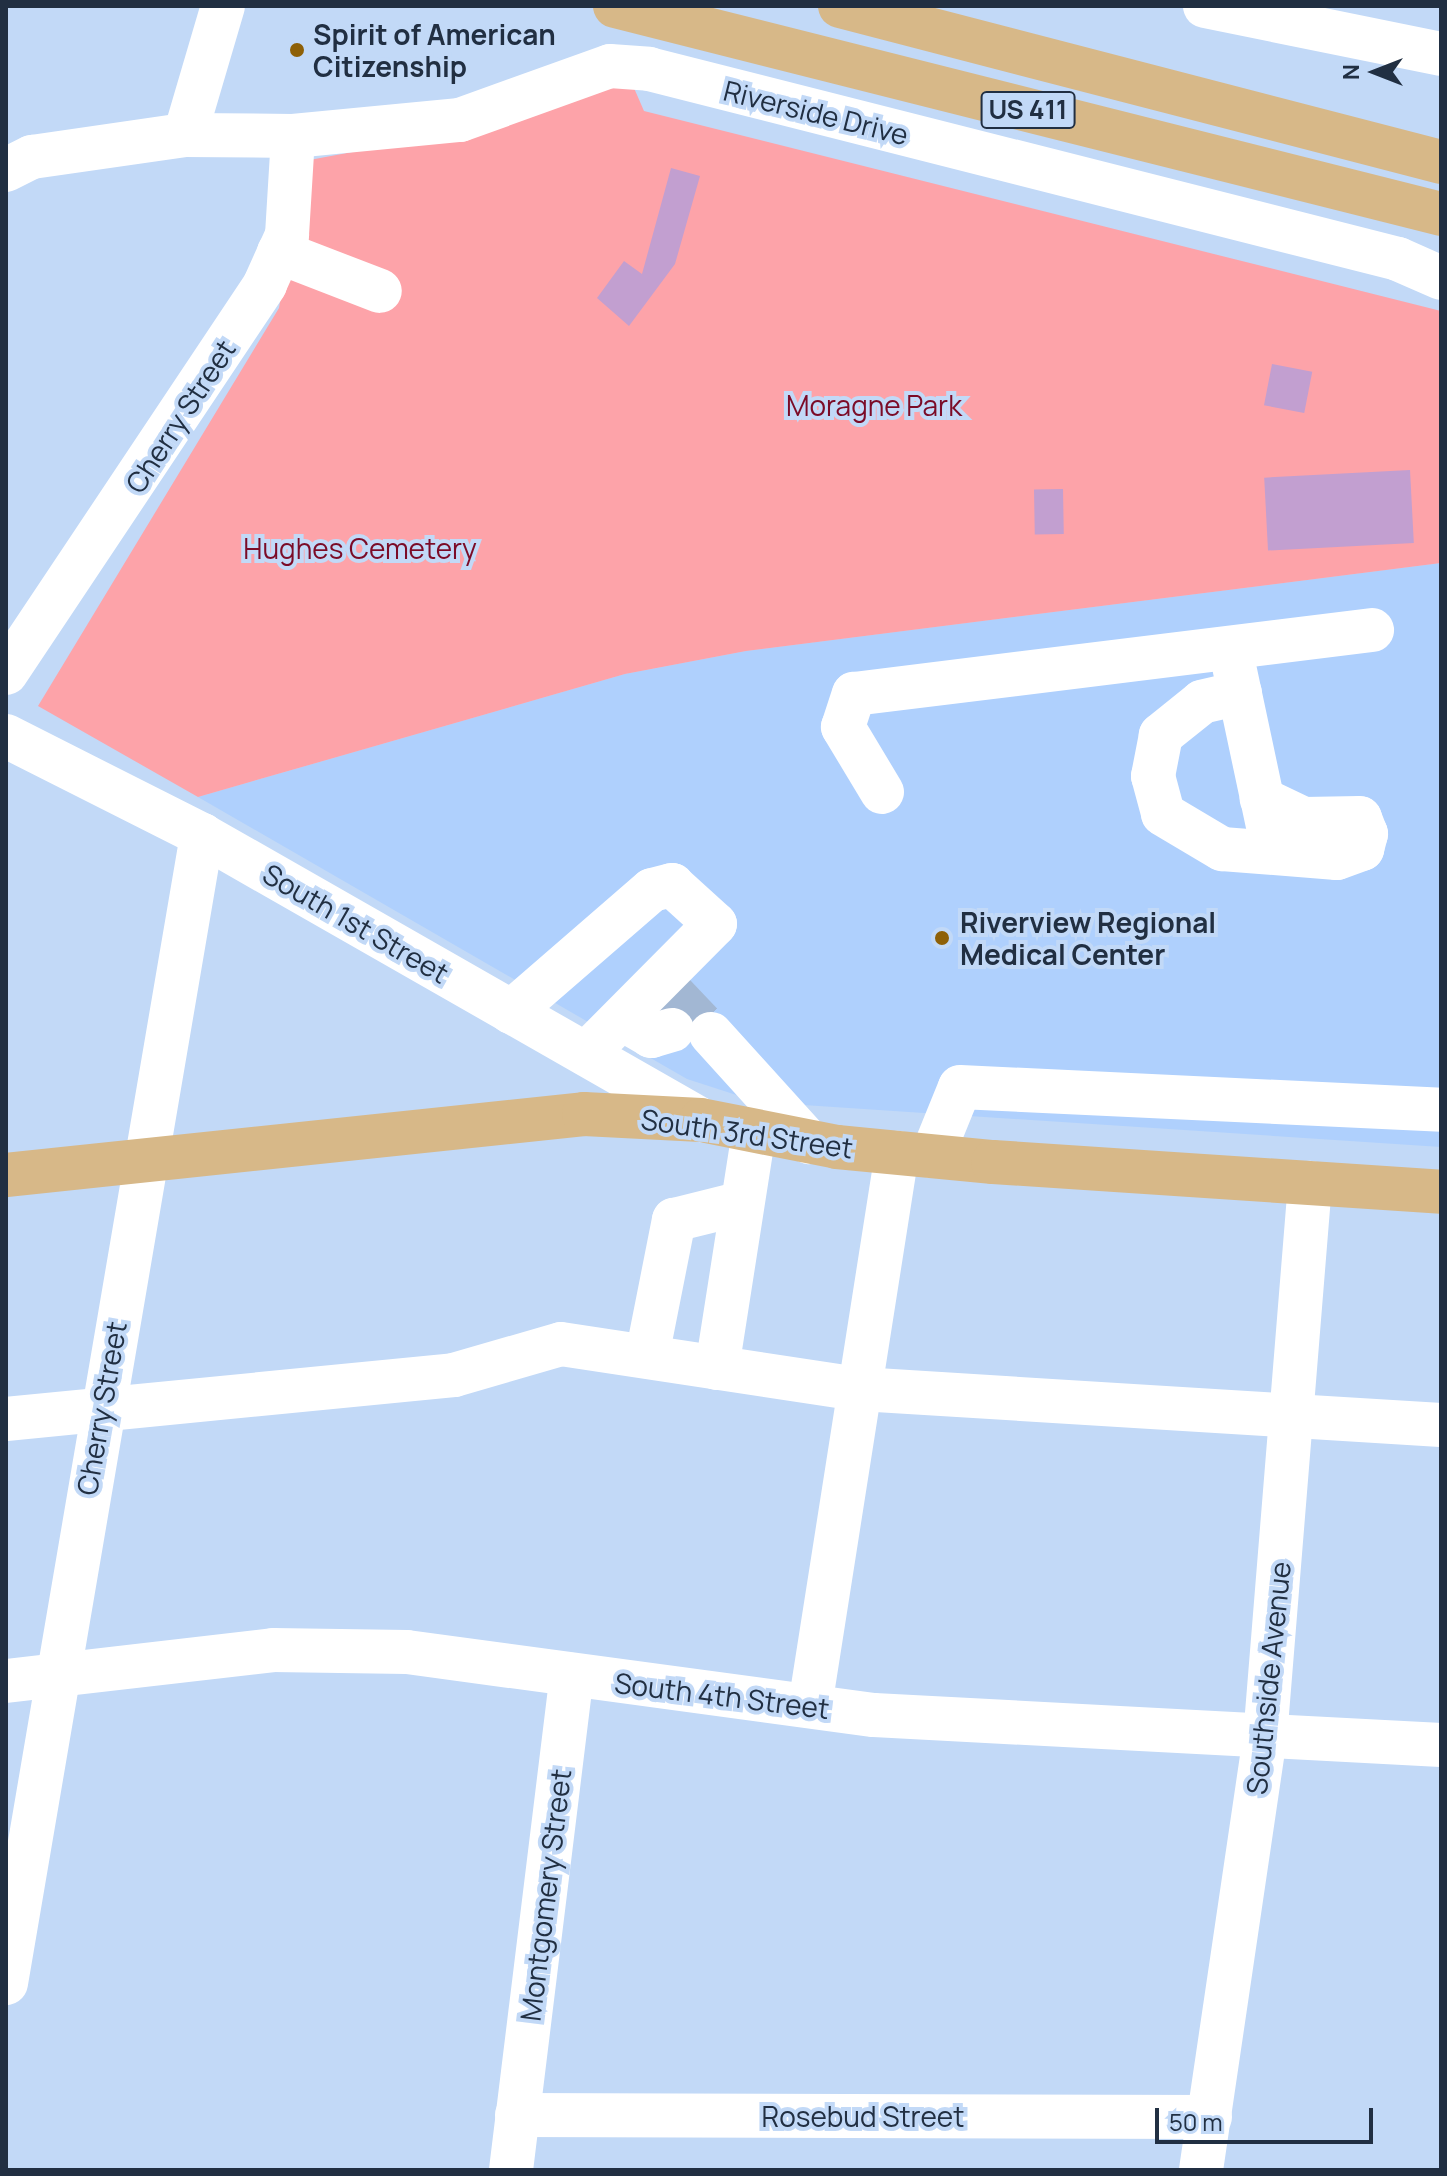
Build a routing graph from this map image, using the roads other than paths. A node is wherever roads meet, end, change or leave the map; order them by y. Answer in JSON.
{"nodes":[{"id":1,"x":223,"y":6,"type":"edge"},
{"id":2,"x":615,"y":6,"type":"edge"},
{"id":3,"x":840,"y":6,"type":"edge"},
{"id":4,"x":1205,"y":6,"type":"edge"},
{"id":5,"x":1441,"y":54,"type":"edge"},
{"id":6,"x":185,"y":135,"type":"junction"},
{"id":7,"x":293,"y":136,"type":"junction"},
{"id":8,"x":15,"y":158,"type":"edge"},
{"id":9,"x":1441,"y":162,"type":"edge"},
{"id":10,"x":1441,"y":214,"type":"edge"},
{"id":11,"x":279,"y":252,"type":"junction"},
{"id":12,"x":1441,"y":278,"type":"edge"},
{"id":13,"x":380,"y":291,"type":"dead end"},
{"id":14,"x":1372,"y":630,"type":"dead end"},
{"id":15,"x":1229,"y":648,"type":"junction"},
{"id":16,"x":6,"y":673,"type":"edge"},
{"id":17,"x":1240,"y":693,"type":"junction"},
{"id":18,"x":6,"y":736,"type":"edge"},
{"id":19,"x":882,"y":792,"type":"dead end"},
{"id":20,"x":1262,"y":799,"type":"junction"},
{"id":21,"x":202,"y":835,"type":"junction"},
{"id":22,"x":1273,"y":850,"type":"junction"},
{"id":23,"x":678,"y":1009,"type":"junction"},
{"id":24,"x":511,"y":1012,"type":"junction"},
{"id":25,"x":586,"y":1054,"type":"junction"},
{"id":26,"x":1441,"y":1110,"type":"edge"},
{"id":27,"x":701,"y":1120,"type":"junction"},
{"id":28,"x":754,"y":1131,"type":"junction"},
{"id":29,"x":809,"y":1142,"type":"junction"},
{"id":30,"x":914,"y":1155,"type":"junction"},
{"id":31,"x":143,"y":1159,"type":"junction"},
{"id":32,"x":6,"y":1175,"type":"edge"},
{"id":33,"x":1310,"y":1183,"type":"junction"},
{"id":34,"x":1441,"y":1192,"type":"edge"},
{"id":35,"x":742,"y":1203,"type":"junction"},
{"id":36,"x":647,"y":1356,"type":"junction"},
{"id":37,"x":717,"y":1368,"type":"junction"},
{"id":38,"x":860,"y":1389,"type":"junction"},
{"id":39,"x":101,"y":1409,"type":"junction"},
{"id":40,"x":1291,"y":1416,"type":"junction"},
{"id":41,"x":6,"y":1419,"type":"edge"},
{"id":42,"x":1441,"y":1425,"type":"edge"},
{"id":43,"x":56,"y":1675,"type":"junction"},
{"id":44,"x":572,"y":1675,"type":"junction"},
{"id":45,"x":6,"y":1681,"type":"edge"},
{"id":46,"x":810,"y":1706,"type":"junction"},
{"id":47,"x":1265,"y":1738,"type":"junction"},
{"id":48,"x":1441,"y":1745,"type":"edge"},
{"id":49,"x":6,"y":1983,"type":"edge"},
{"id":50,"x":517,"y":2115,"type":"junction"},
{"id":51,"x":1210,"y":2117,"type":"junction"},
{"id":52,"x":511,"y":2170,"type":"edge"},
{"id":53,"x":1201,"y":2170,"type":"edge"}],
"edges":[{"from":1,"to":6,"type":"street"},
{"from":2,"to":10,"type":"main road","number":"US 411"},
{"from":3,"to":9,"type":"main road","number":"US 411"},
{"from":4,"to":5,"type":"street"},
{"from":6,"to":7,"type":"street","name":"Riverside Drive"},
{"from":6,"to":8,"type":"street","name":"Riverside Drive"},
{"from":7,"to":11,"type":"street","name":"Cherry Street"},
{"from":7,"to":12,"type":"street","name":"Riverside Drive"},
{"from":11,"to":13,"type":"street"},
{"from":11,"to":16,"type":"street","name":"Cherry Street"},
{"from":14,"to":15,"type":"street"},
{"from":15,"to":17,"type":"street"},
{"from":15,"to":19,"type":"street"},
{"from":17,"to":20,"type":"street"},
{"from":17,"to":22,"type":"street"},
{"from":18,"to":21,"type":"street","name":"South 1st Street"},
{"from":20,"to":22,"type":"street"},
{"from":20,"to":22,"type":"street"},
{"from":21,"to":24,"type":"street","name":"South 1st Street"},
{"from":21,"to":31,"type":"street","name":"Cherry Street"},
{"from":23,"to":24,"type":"street"},
{"from":23,"to":25,"type":"street"},
{"from":23,"to":29,"type":"street"},
{"from":24,"to":25,"type":"street","name":"South 1st Street"},
{"from":25,"to":27,"type":"street","name":"South 1st Street"},
{"from":26,"to":30,"type":"street"},
{"from":27,"to":28,"type":"main road","name":"South 3rd Street"},
{"from":27,"to":31,"type":"main road","name":"South 3rd Street"},
{"from":28,"to":29,"type":"main road","name":"South 3rd Street"},
{"from":28,"to":35,"type":"street"},
{"from":29,"to":30,"type":"main road","name":"South 3rd Street"},
{"from":30,"to":33,"type":"main road","name":"South 3rd Street"},
{"from":30,"to":38,"type":"street"},
{"from":31,"to":32,"type":"main road","name":"South 3rd Street"},
{"from":31,"to":39,"type":"street","name":"Cherry Street"},
{"from":33,"to":34,"type":"main road","name":"South 3rd Street"},
{"from":33,"to":40,"type":"street","name":"Southside Avenue"},
{"from":35,"to":36,"type":"street"},
{"from":35,"to":37,"type":"street"},
{"from":36,"to":37,"type":"street"},
{"from":36,"to":39,"type":"street"},
{"from":37,"to":38,"type":"street"},
{"from":38,"to":40,"type":"street"},
{"from":38,"to":46,"type":"street"},
{"from":39,"to":41,"type":"street"},
{"from":39,"to":43,"type":"street","name":"Cherry Street"},
{"from":40,"to":42,"type":"street"},
{"from":40,"to":47,"type":"street","name":"Southside Avenue"},
{"from":43,"to":44,"type":"street","name":"South 4th Street"},
{"from":43,"to":45,"type":"street","name":"South 4th Street"},
{"from":43,"to":49,"type":"street","name":"Cherry Street"},
{"from":44,"to":46,"type":"street","name":"South 4th Street"},
{"from":44,"to":50,"type":"street","name":"Montgomery Street"},
{"from":46,"to":47,"type":"street","name":"South 4th Street"},
{"from":47,"to":48,"type":"street","name":"South 4th Street"},
{"from":47,"to":51,"type":"street","name":"Southside Avenue"},
{"from":50,"to":51,"type":"street","name":"Rosebud Street"},
{"from":50,"to":52,"type":"street","name":"Montgomery Street"},
{"from":51,"to":53,"type":"street","name":"Southside Avenue"}]}
